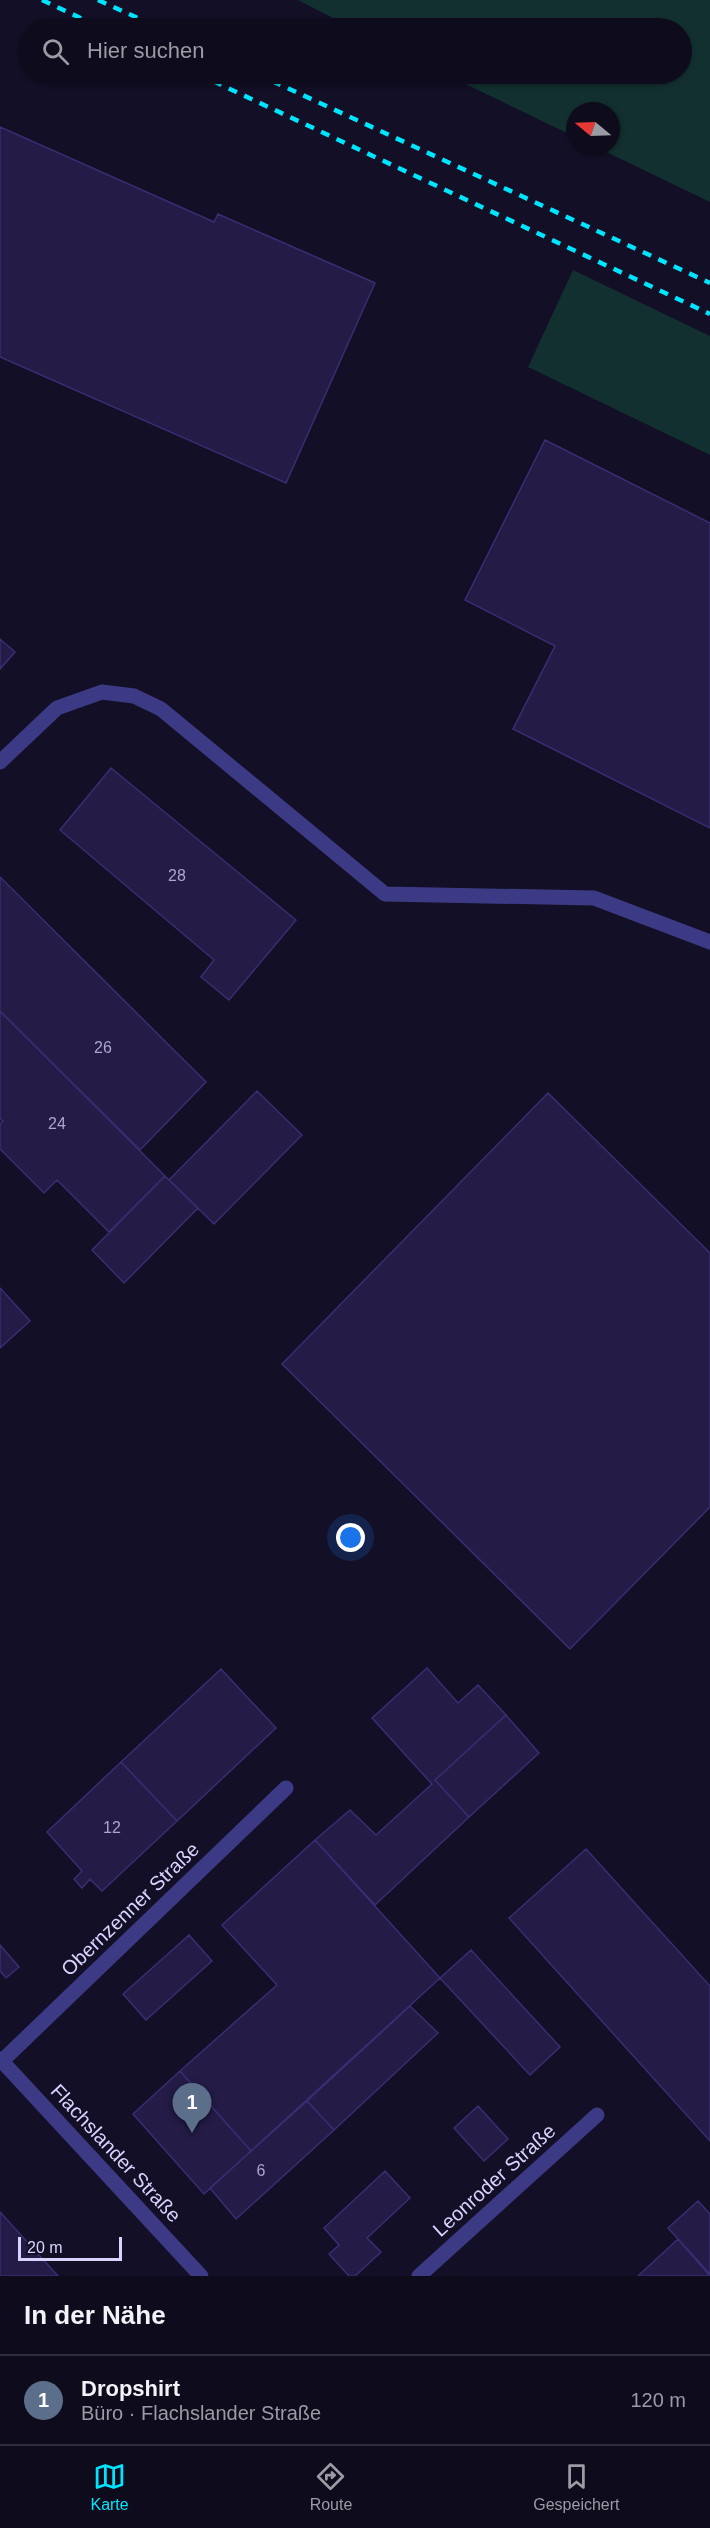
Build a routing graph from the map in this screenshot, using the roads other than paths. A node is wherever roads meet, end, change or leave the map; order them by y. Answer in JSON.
{"nodes":[{"id":1,"x":0,"y":762,"type":"edge"},
{"id":2,"x":710,"y":942,"type":"edge"},
{"id":3,"x":286,"y":1788,"type":"dead end"},
{"id":4,"x":1,"y":2060,"type":"edge"},
{"id":5,"x":597,"y":2115,"type":"dead end"},
{"id":6,"x":201,"y":2276,"type":"edge"},
{"id":7,"x":419,"y":2276,"type":"edge"}],
"edges":[{"from":1,"to":2,"type":"street"},
{"from":3,"to":4,"type":"street","name":"Obernzenner Straße"},
{"from":4,"to":6,"type":"street","name":"Flachslander Straße"},
{"from":5,"to":7,"type":"street","name":"Leonroder Straße"}]}
